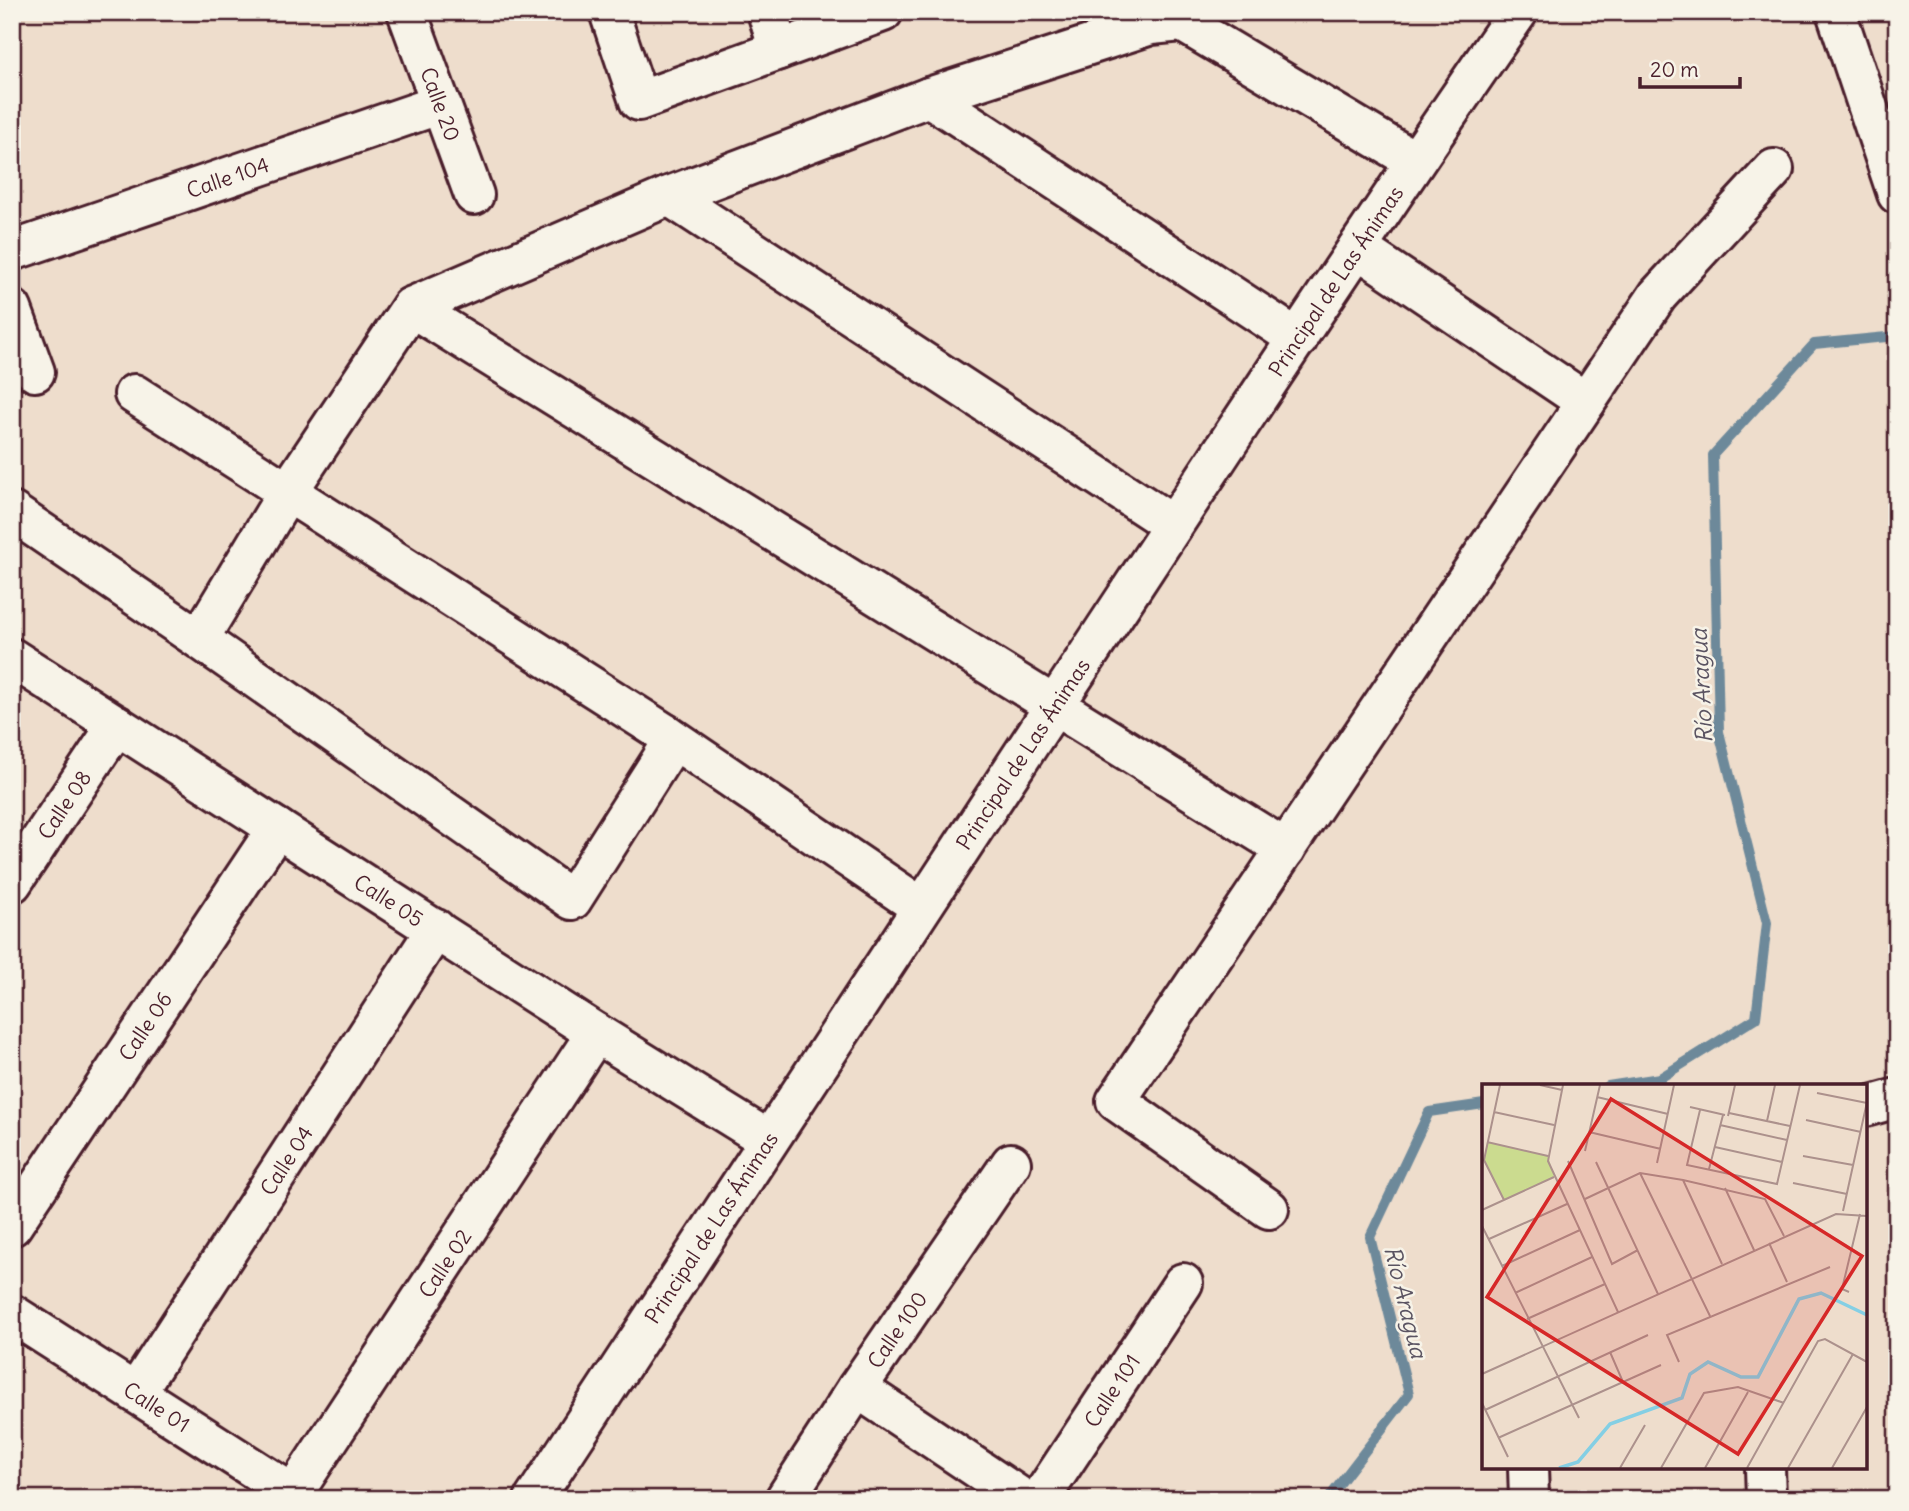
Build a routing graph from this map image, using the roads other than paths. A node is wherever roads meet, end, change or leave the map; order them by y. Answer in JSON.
{"nodes":[{"id":1,"x":407,"y":12,"type":"edge"},
{"id":2,"x":609,"y":12,"type":"edge"},
{"id":3,"x":767,"y":12,"type":"edge"},
{"id":4,"x":883,"y":12,"type":"edge"},
{"id":5,"x":1518,"y":12,"type":"edge"},
{"id":6,"x":1838,"y":13,"type":"edge"},
{"id":7,"x":779,"y":50,"type":"junction"},
{"id":8,"x":929,"y":97,"type":"junction"},
{"id":9,"x":441,"y":104,"type":"junction"},
{"id":10,"x":1415,"y":161,"type":"junction"},
{"id":11,"x":1774,"y":169,"type":"dead end"},
{"id":12,"x":1897,"y":194,"type":"edge"},
{"id":13,"x":474,"y":195,"type":"dead end"},
{"id":14,"x":669,"y":196,"type":"junction"},
{"id":15,"x":1357,"y":248,"type":"junction"},
{"id":16,"x":12,"y":251,"type":"edge"},
{"id":17,"x":411,"y":307,"type":"junction"},
{"id":18,"x":12,"y":309,"type":"edge"},
{"id":19,"x":1298,"y":339,"type":"junction"},
{"id":20,"x":35,"y":372,"type":"dead end"},
{"id":21,"x":134,"y":394,"type":"dead end"},
{"id":22,"x":1586,"y":402,"type":"junction"},
{"id":23,"x":287,"y":493,"type":"junction"},
{"id":24,"x":12,"y":512,"type":"edge"},
{"id":25,"x":1173,"y":525,"type":"junction"},
{"id":26,"x":199,"y":639,"type":"junction"},
{"id":27,"x":12,"y":658,"type":"edge"},
{"id":28,"x":1055,"y":706,"type":"junction"},
{"id":29,"x":117,"y":725,"type":"junction"},
{"id":30,"x":666,"y":734,"type":"junction"},
{"id":31,"x":277,"y":828,"type":"junction"},
{"id":32,"x":1286,"y":849,"type":"junction"},
{"id":33,"x":12,"y":883,"type":"edge"},
{"id":34,"x":921,"y":907,"type":"junction"},
{"id":35,"x":436,"y":929,"type":"junction"},
{"id":36,"x":596,"y":1033,"type":"junction"},
{"id":37,"x":1897,"y":1098,"type":"edge"},
{"id":38,"x":1867,"y":1106,"type":"edge"},
{"id":39,"x":767,"y":1139,"type":"junction"},
{"id":40,"x":1011,"y":1163,"type":"dead end"},
{"id":41,"x":1269,"y":1209,"type":"dead end"},
{"id":42,"x":12,"y":1226,"type":"edge"},
{"id":43,"x":1183,"y":1283,"type":"dead end"},
{"id":44,"x":12,"y":1314,"type":"edge"},
{"id":45,"x":857,"y":1388,"type":"junction"},
{"id":46,"x":136,"y":1392,"type":"junction"},
{"id":47,"x":1528,"y":1469,"type":"edge"},
{"id":48,"x":1765,"y":1469,"type":"edge"},
{"id":49,"x":297,"y":1497,"type":"edge"},
{"id":50,"x":534,"y":1499,"type":"edge"},
{"id":51,"x":785,"y":1499,"type":"edge"},
{"id":52,"x":1023,"y":1499,"type":"edge"},
{"id":53,"x":1040,"y":1499,"type":"edge"},
{"id":54,"x":1528,"y":1499,"type":"edge"},
{"id":55,"x":1766,"y":1499,"type":"edge"}],
"edges":[{"from":1,"to":9,"type":"street","name":"Calle 20"},
{"from":2,"to":7,"type":"street"},
{"from":3,"to":7,"type":"street"},
{"from":4,"to":7,"type":"street"},
{"from":5,"to":10,"type":"street","name":"Principal de Las Ánimas"},
{"from":6,"to":12,"type":"street"},
{"from":8,"to":10,"type":"street"},
{"from":8,"to":14,"type":"street"},
{"from":8,"to":19,"type":"street"},
{"from":9,"to":13,"type":"street","name":"Calle 20"},
{"from":9,"to":16,"type":"street","name":"Calle 104"},
{"from":10,"to":15,"type":"street","name":"Principal de Las Ánimas"},
{"from":11,"to":22,"type":"street"},
{"from":14,"to":17,"type":"street"},
{"from":14,"to":25,"type":"street"},
{"from":15,"to":19,"type":"street","name":"Principal de Las Ánimas"},
{"from":15,"to":22,"type":"street"},
{"from":17,"to":23,"type":"street"},
{"from":17,"to":28,"type":"street"},
{"from":18,"to":20,"type":"street"},
{"from":19,"to":25,"type":"street","name":"Principal de Las Ánimas"},
{"from":21,"to":23,"type":"street"},
{"from":22,"to":32,"type":"street"},
{"from":23,"to":26,"type":"street"},
{"from":23,"to":30,"type":"street"},
{"from":24,"to":26,"type":"street"},
{"from":25,"to":28,"type":"street","name":"Principal de Las Ánimas"},
{"from":26,"to":30,"type":"street"},
{"from":27,"to":29,"type":"street","name":"Calle 05"},
{"from":28,"to":32,"type":"street"},
{"from":28,"to":34,"type":"street","name":"Principal de Las Ánimas"},
{"from":29,"to":31,"type":"street","name":"Calle 05"},
{"from":29,"to":33,"type":"street","name":"Calle 08"},
{"from":30,"to":34,"type":"street"},
{"from":31,"to":35,"type":"street","name":"Calle 05"},
{"from":31,"to":42,"type":"street","name":"Calle 06"},
{"from":32,"to":41,"type":"street"},
{"from":34,"to":39,"type":"street","name":"Principal de Las Ánimas"},
{"from":35,"to":36,"type":"street","name":"Calle 05"},
{"from":35,"to":46,"type":"street","name":"Calle 04"},
{"from":36,"to":39,"type":"street","name":"Calle 05"},
{"from":36,"to":49,"type":"street","name":"Calle 02"},
{"from":37,"to":38,"type":"street"},
{"from":39,"to":50,"type":"street","name":"Principal de Las Ánimas"},
{"from":40,"to":45,"type":"street","name":"Calle 100"},
{"from":43,"to":53,"type":"street","name":"Calle 101"},
{"from":44,"to":46,"type":"street","name":"Calle 01"},
{"from":45,"to":51,"type":"street","name":"Calle 100"},
{"from":45,"to":52,"type":"street"},
{"from":46,"to":49,"type":"street","name":"Calle 01"},
{"from":47,"to":54,"type":"street"},
{"from":48,"to":55,"type":"street"}]}
